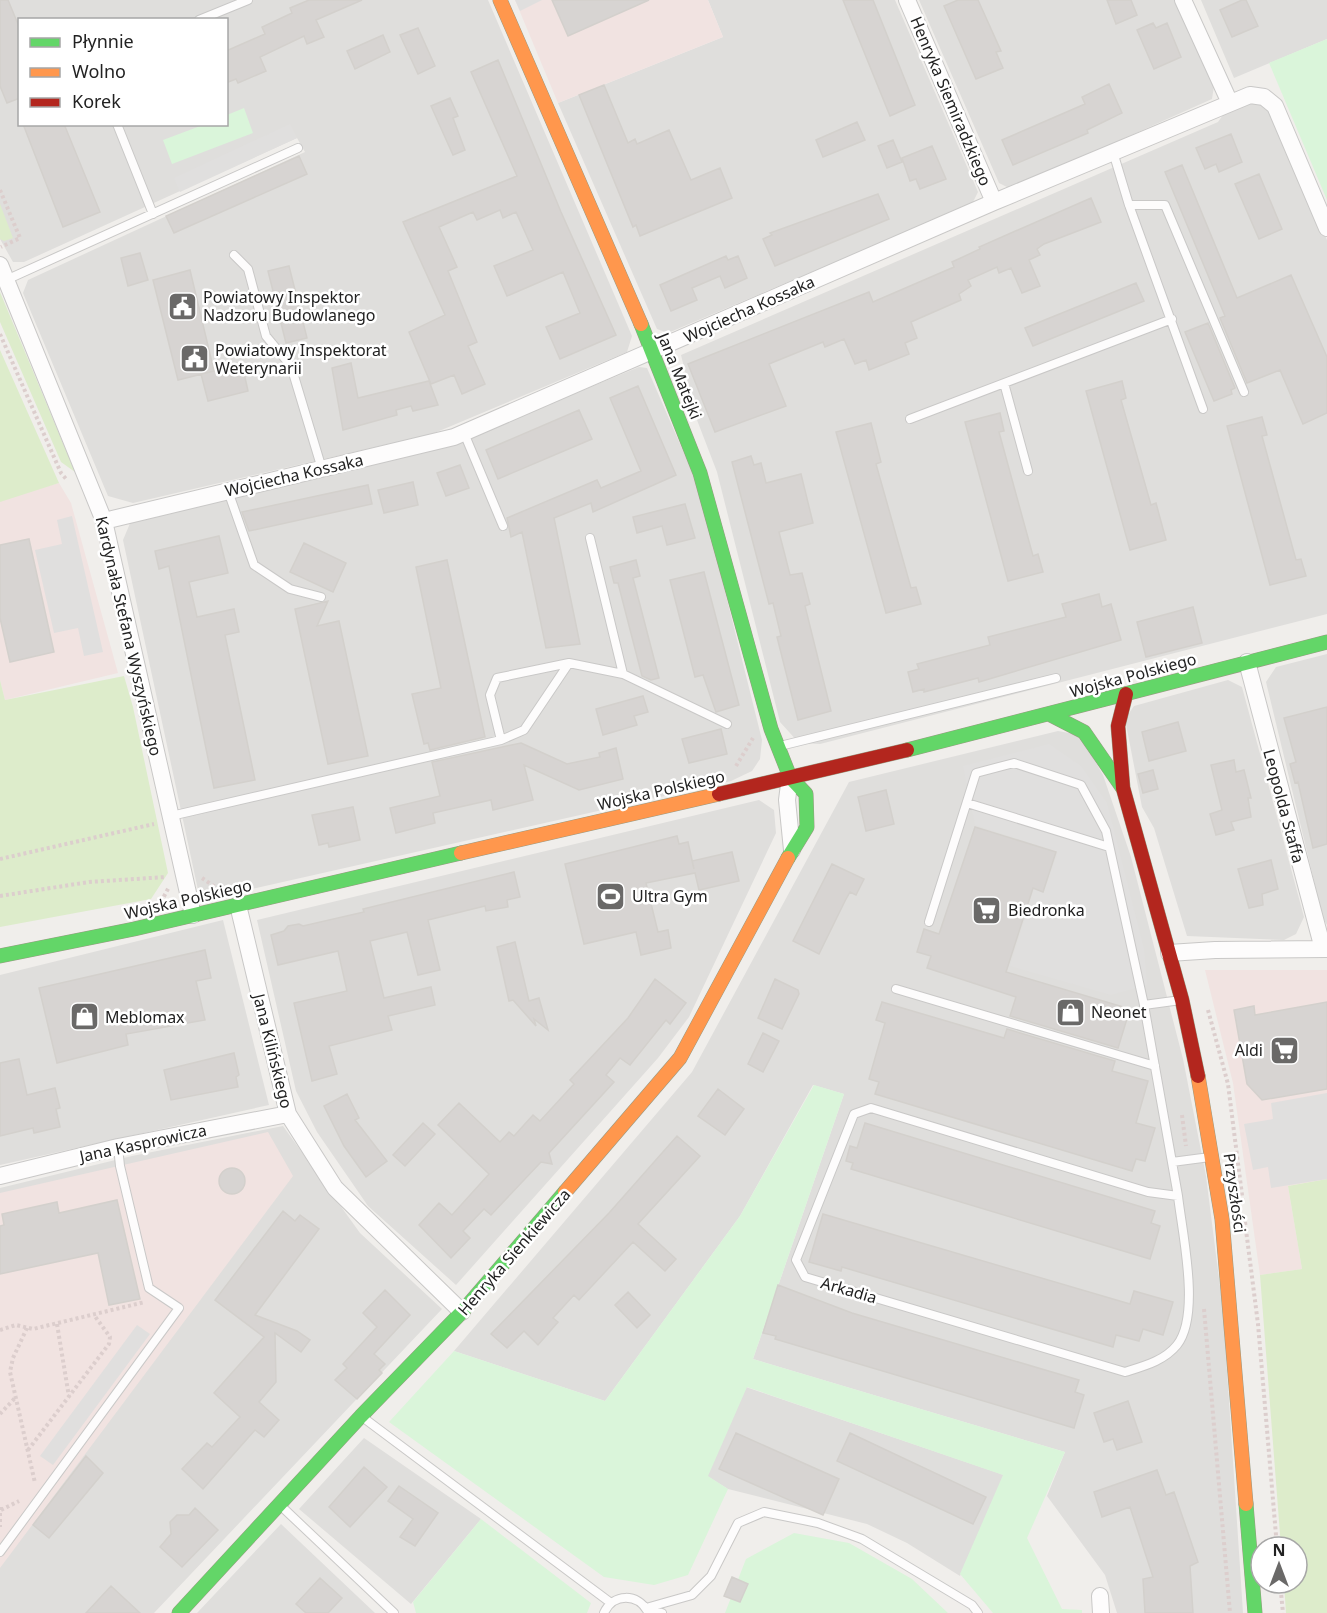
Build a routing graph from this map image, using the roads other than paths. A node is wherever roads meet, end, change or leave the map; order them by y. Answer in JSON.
{"nodes":[{"id":1,"x":248,"y":0,"type":"edge"},
{"id":2,"x":500,"y":0,"type":"edge"},
{"id":3,"x":907,"y":0,"type":"edge"},
{"id":4,"x":1182,"y":0,"type":"edge"},
{"id":5,"x":204,"y":18,"type":"edge"},
{"id":6,"x":1230,"y":103,"type":"junction"},
{"id":7,"x":118,"y":126,"type":"edge"},
{"id":8,"x":298,"y":148,"type":"dead end"},
{"id":9,"x":1113,"y":152,"type":"junction"},
{"id":10,"x":994,"y":202,"type":"junction"},
{"id":11,"x":1129,"y":205,"type":"junction"},
{"id":12,"x":153,"y":214,"type":"junction"},
{"id":13,"x":1327,"y":228,"type":"edge"},
{"id":14,"x":234,"y":255,"type":"dead end"},
{"id":15,"x":3,"y":272,"type":"edge"},
{"id":16,"x":1172,"y":320,"type":"junction"},
{"id":17,"x":653,"y":351,"type":"junction"},
{"id":18,"x":1005,"y":383,"type":"junction"},
{"id":19,"x":1244,"y":392,"type":"dead end"},
{"id":20,"x":1203,"y":409,"type":"dead end"},
{"id":21,"x":910,"y":419,"type":"dead end"},
{"id":22,"x":464,"y":433,"type":"junction"},
{"id":23,"x":322,"y":469,"type":"junction"},
{"id":24,"x":1028,"y":471,"type":"dead end"},
{"id":25,"x":228,"y":491,"type":"junction"},
{"id":26,"x":104,"y":521,"type":"junction"},
{"id":27,"x":503,"y":526,"type":"dead end"},
{"id":28,"x":590,"y":538,"type":"dead end"},
{"id":29,"x":321,"y":597,"type":"dead end"},
{"id":30,"x":1327,"y":642,"type":"edge"},
{"id":31,"x":1247,"y":662,"type":"junction"},
{"id":32,"x":569,"y":663,"type":"junction"},
{"id":33,"x":623,"y":674,"type":"junction"},
{"id":34,"x":1056,"y":678,"type":"dead end"},
{"id":35,"x":1126,"y":694,"type":"junction"},
{"id":36,"x":1049,"y":714,"type":"junction"},
{"id":37,"x":728,"y":724,"type":"dead end"},
{"id":38,"x":501,"y":740,"type":"junction"},
{"id":39,"x":777,"y":747,"type":"junction"},
{"id":40,"x":790,"y":777,"type":"junction"},
{"id":41,"x":1123,"y":788,"type":"junction"},
{"id":42,"x":967,"y":803,"type":"junction"},
{"id":43,"x":171,"y":816,"type":"junction"},
{"id":44,"x":1109,"y":847,"type":"junction"},
{"id":45,"x":792,"y":850,"type":"joint"},
{"id":46,"x":238,"y":905,"type":"junction"},
{"id":47,"x":193,"y":915,"type":"junction"},
{"id":48,"x":929,"y":922,"type":"dead end"},
{"id":49,"x":1325,"y":949,"type":"edge"},
{"id":50,"x":1169,"y":953,"type":"junction"},
{"id":51,"x":0,"y":956,"type":"edge"},
{"id":52,"x":896,"y":989,"type":"dead end"},
{"id":53,"x":1182,"y":1000,"type":"junction"},
{"id":54,"x":1144,"y":1005,"type":"junction"},
{"id":55,"x":1155,"y":1066,"type":"junction"},
{"id":56,"x":288,"y":1114,"type":"junction"},
{"id":57,"x":118,"y":1147,"type":"junction"},
{"id":58,"x":1213,"y":1156,"type":"junction"},
{"id":59,"x":1172,"y":1162,"type":"junction"},
{"id":60,"x":0,"y":1176,"type":"edge"},
{"id":61,"x":1178,"y":1196,"type":"junction"},
{"id":62,"x":462,"y":1312,"type":"junction"},
{"id":63,"x":361,"y":1416,"type":"junction"},
{"id":64,"x":280,"y":1505,"type":"junction"},
{"id":65,"x":0,"y":1552,"type":"edge"},
{"id":66,"x":1100,"y":1596,"type":"dead end"},
{"id":67,"x":611,"y":1603,"type":"junction"},
{"id":68,"x":647,"y":1611,"type":"edge"},
{"id":69,"x":179,"y":1613,"type":"edge"},
{"id":70,"x":394,"y":1613,"type":"edge"},
{"id":71,"x":604,"y":1613,"type":"edge"},
{"id":72,"x":662,"y":1613,"type":"edge"},
{"id":73,"x":978,"y":1613,"type":"edge"},
{"id":74,"x":1101,"y":1613,"type":"edge"},
{"id":75,"x":1255,"y":1613,"type":"edge"}],
"edges":[{"from":1,"to":5,"type":"lane"},
{"from":2,"to":17,"type":"street","name":"Jana Matejki"},
{"from":3,"to":10,"type":"street","name":"Henryka Siemiradzkiego"},
{"from":4,"to":6,"type":"street"},
{"from":6,"to":9,"type":"street","name":"Wojciecha Kossaka"},
{"from":6,"to":13,"type":"street","name":"Wojciecha Kossaka"},
{"from":7,"to":12,"type":"lane"},
{"from":8,"to":12,"type":"lane"},
{"from":9,"to":10,"type":"street","name":"Wojciecha Kossaka"},
{"from":9,"to":11,"type":"lane"},
{"from":10,"to":17,"type":"street","name":"Wojciecha Kossaka"},
{"from":11,"to":16,"type":"lane"},
{"from":11,"to":19,"type":"lane"},
{"from":12,"to":15,"type":"lane"},
{"from":14,"to":23,"type":"lane"},
{"from":15,"to":26,"type":"street","name":"Kardynała Stefana Wyszyńskiego"},
{"from":16,"to":18,"type":"lane"},
{"from":16,"to":20,"type":"lane"},
{"from":17,"to":22,"type":"street","name":"Wojciecha Kossaka"},
{"from":17,"to":39,"type":"street","name":"Jana Matejki"},
{"from":18,"to":21,"type":"lane"},
{"from":18,"to":24,"type":"lane"},
{"from":22,"to":23,"type":"street","name":"Wojciecha Kossaka"},
{"from":22,"to":27,"type":"lane"},
{"from":23,"to":25,"type":"street","name":"Wojciecha Kossaka"},
{"from":25,"to":26,"type":"street","name":"Wojciecha Kossaka"},
{"from":25,"to":29,"type":"lane"},
{"from":26,"to":43,"type":"street","name":"Kardynała Stefana Wyszyńskiego"},
{"from":28,"to":33,"type":"lane"},
{"from":30,"to":31,"type":"street","name":"Wojska Polskiego"},
{"from":31,"to":35,"type":"street","name":"Wojska Polskiego"},
{"from":31,"to":49,"type":"street","name":"Leopolda Staffa"},
{"from":32,"to":33,"type":"lane"},
{"from":32,"to":38,"type":"lane"},
{"from":32,"to":38,"type":"lane"},
{"from":33,"to":37,"type":"lane"},
{"from":34,"to":39,"type":"lane"},
{"from":35,"to":36,"type":"street","name":"Wojska Polskiego"},
{"from":35,"to":41,"type":"street","name":"Przyszłości"},
{"from":36,"to":40,"type":"street","name":"Wojska Polskiego"},
{"from":36,"to":41,"type":"street","name":"Przyszłości"},
{"from":38,"to":43,"type":"lane"},
{"from":39,"to":40,"type":"street","name":"Jana Matejki"},
{"from":40,"to":45,"type":"street","name":"Henryka Sienkiewicza"},
{"from":40,"to":46,"type":"street","name":"Wojska Polskiego"},
{"from":41,"to":50,"type":"street","name":"Przyszłości"},
{"from":42,"to":44,"type":"lane"},
{"from":42,"to":44,"type":"lane","name":"Arkadia"},
{"from":42,"to":48,"type":"lane"},
{"from":43,"to":47,"type":"street","name":"Kardynała Stefana Wyszyńskiego"},
{"from":44,"to":54,"type":"lane","name":"Arkadia"},
{"from":45,"to":62,"type":"street","name":"Henryka Sienkiewicza"},
{"from":46,"to":47,"type":"street","name":"Wojska Polskiego"},
{"from":46,"to":56,"type":"street","name":"Jana Kilińskiego"},
{"from":47,"to":51,"type":"street","name":"Wojska Polskiego"},
{"from":49,"to":50,"type":"street"},
{"from":50,"to":53,"type":"street","name":"Przyszłości"},
{"from":52,"to":55,"type":"lane"},
{"from":53,"to":54,"type":"lane"},
{"from":53,"to":58,"type":"street","name":"Przyszłości"},
{"from":54,"to":55,"type":"lane","name":"Arkadia"},
{"from":55,"to":59,"type":"lane","name":"Arkadia"},
{"from":56,"to":57,"type":"street","name":"Jana Kasprowicza"},
{"from":56,"to":62,"type":"street","name":"Jana Kilińskiego"},
{"from":57,"to":60,"type":"street","name":"Jana Kasprowicza"},
{"from":57,"to":65,"type":"lane"},
{"from":58,"to":59,"type":"lane"},
{"from":58,"to":75,"type":"street","name":"Przyszłości"},
{"from":59,"to":61,"type":"lane","name":"Arkadia"},
{"from":61,"to":61,"type":"lane","name":"Arkadia"},
{"from":62,"to":63,"type":"street","name":"Henryka Sienkiewicza"},
{"from":63,"to":64,"type":"street","name":"Henryka Sienkiewicza"},
{"from":63,"to":67,"type":"lane"},
{"from":64,"to":69,"type":"street","name":"Henryka Sienkiewicza"},
{"from":64,"to":70,"type":"lane"},
{"from":66,"to":74,"type":"street"},
{"from":67,"to":68,"type":"lane"},
{"from":67,"to":71,"type":"lane"},
{"from":68,"to":72,"type":"lane"},
{"from":68,"to":73,"type":"lane"}]}
